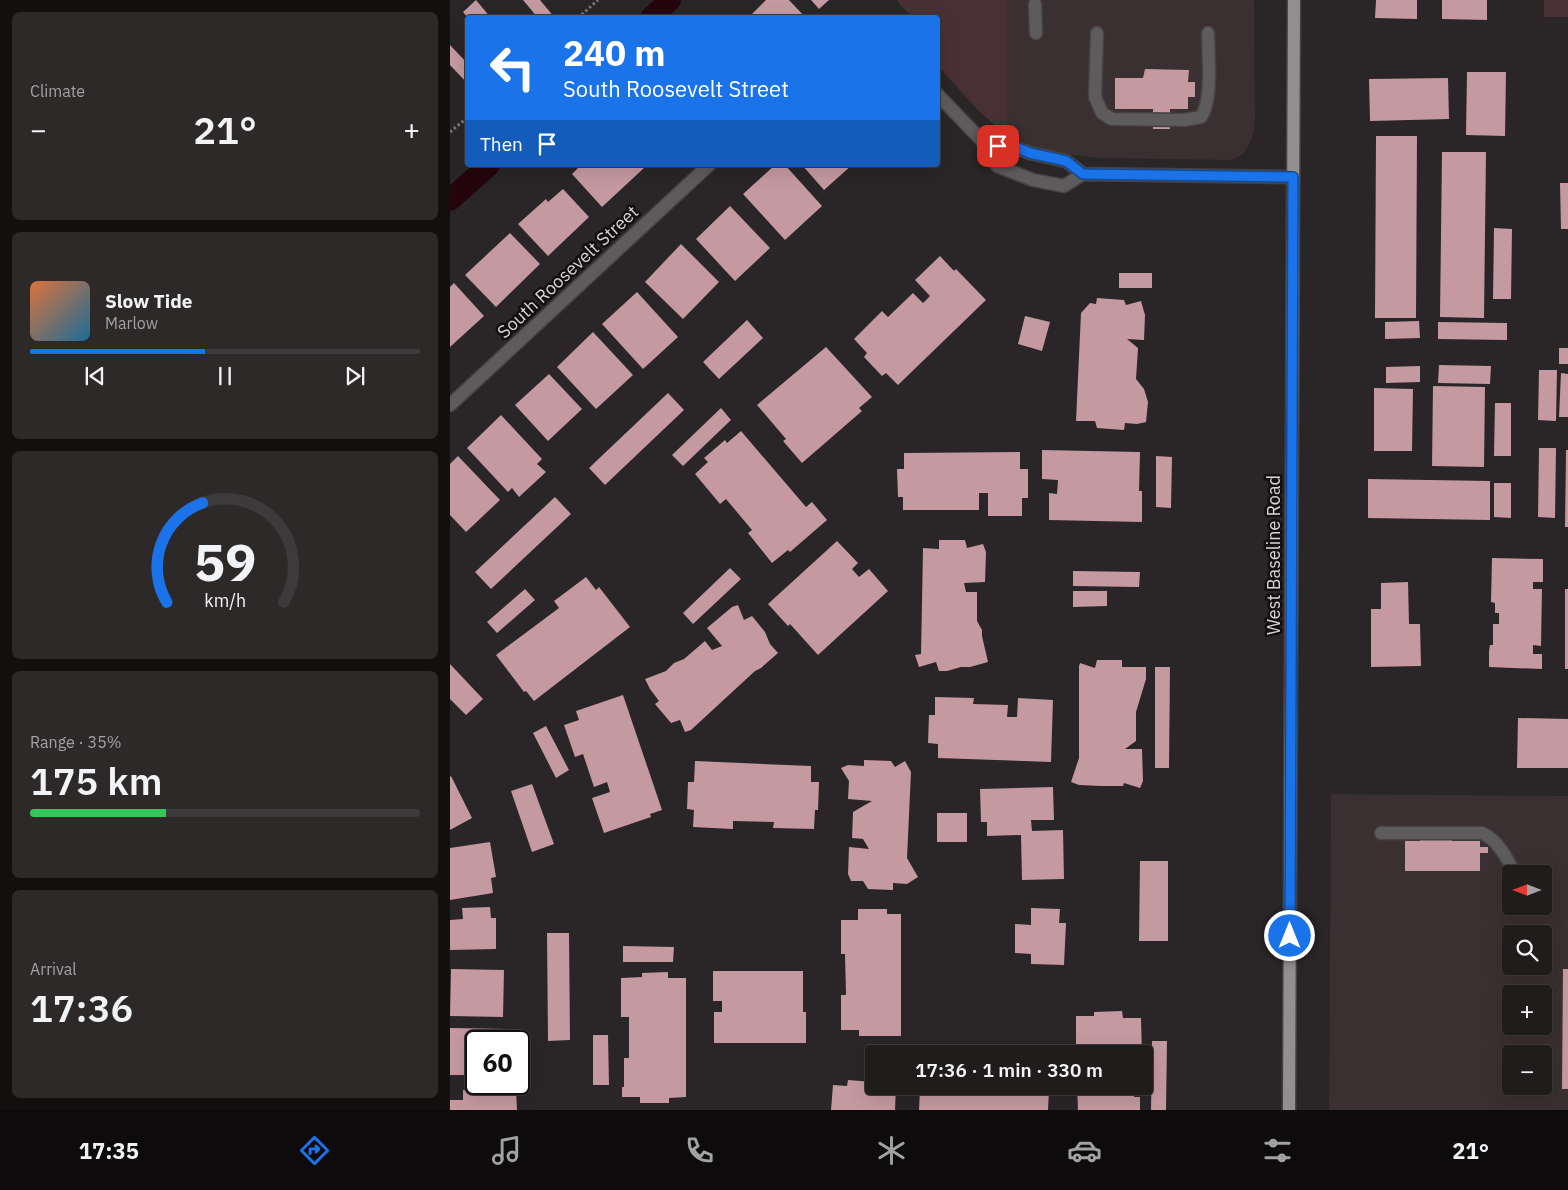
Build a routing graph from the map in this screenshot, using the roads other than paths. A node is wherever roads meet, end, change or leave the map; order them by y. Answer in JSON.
{"nodes":[{"id":1,"x":1294,"y":0,"type":"edge"},
{"id":2,"x":1035,"y":4,"type":"dead end"},
{"id":3,"x":1036,"y":33,"type":"dead end"},
{"id":4,"x":1097,"y":33,"type":"dead end"},
{"id":5,"x":1208,"y":33,"type":"dead end"},
{"id":6,"x":940,"y":97,"type":"edge"},
{"id":7,"x":988,"y":147,"type":"junction"},
{"id":8,"x":707,"y":167,"type":"edge"},
{"id":9,"x":1083,"y":174,"type":"junction"},
{"id":10,"x":1293,"y":177,"type":"junction"},
{"id":11,"x":450,"y":405,"type":"edge"},
{"id":12,"x":1381,"y":833,"type":"dead end"},
{"id":13,"x":1510,"y":865,"type":"edge"},
{"id":14,"x":1289,"y":1110,"type":"edge"}],
"edges":[{"from":1,"to":10,"type":"main road","name":"West Baseline Road"},
{"from":2,"to":3,"type":"street"},
{"from":4,"to":5,"type":"street"},
{"from":6,"to":7,"type":"street"},
{"from":7,"to":9,"type":"street"},
{"from":7,"to":9,"type":"street"},
{"from":8,"to":11,"type":"street","name":"South Roosevelt Street"},
{"from":9,"to":10,"type":"street"},
{"from":10,"to":14,"type":"main road","name":"West Baseline Road"},
{"from":12,"to":13,"type":"street"}]}
